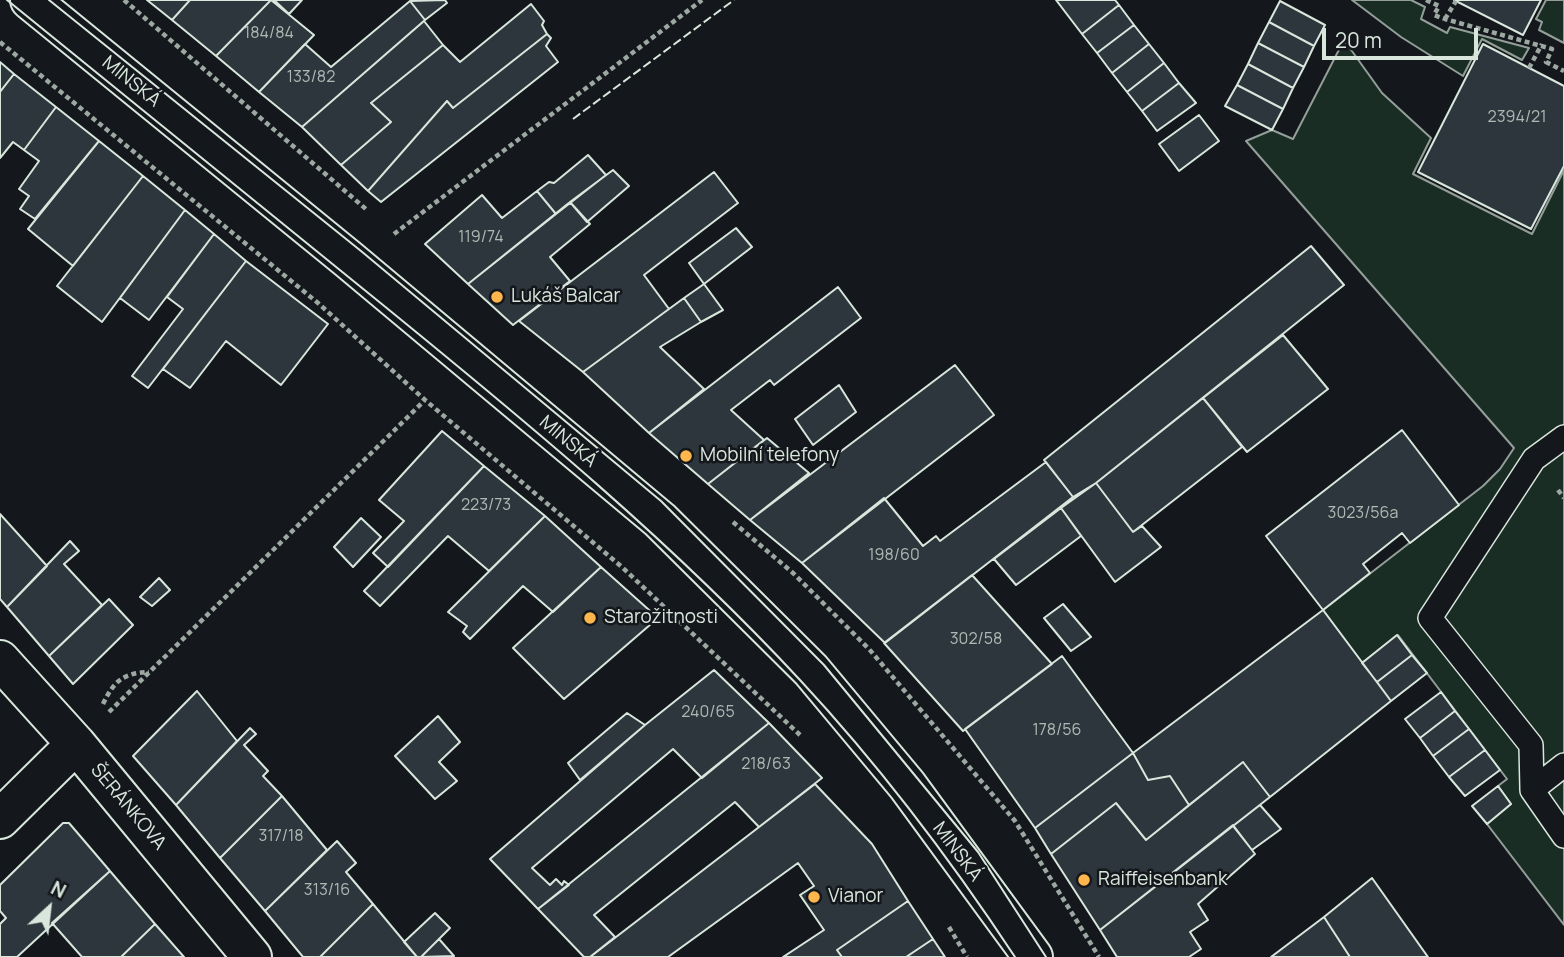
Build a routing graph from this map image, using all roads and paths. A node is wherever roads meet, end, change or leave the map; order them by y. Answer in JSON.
{"nodes":[{"id":1,"x":30,"y":0,"type":"edge"},
{"id":2,"x":702,"y":0,"type":"edge"},
{"id":3,"x":1426,"y":0,"type":"edge"},
{"id":4,"x":1456,"y":1,"type":"edge"},
{"id":5,"x":1445,"y":19,"type":"junction"},
{"id":6,"x":0,"y":42,"type":"edge"},
{"id":7,"x":1542,"y":44,"type":"junction"},
{"id":8,"x":1529,"y":68,"type":"dead end"},
{"id":9,"x":1564,"y":71,"type":"edge"},
{"id":10,"x":394,"y":234,"type":"dead end"},
{"id":11,"x":425,"y":400,"type":"junction"},
{"id":12,"x":1564,"y":438,"type":"edge"},
{"id":13,"x":0,"y":660,"type":"edge"},
{"id":14,"x":149,"y":672,"type":"junction"},
{"id":15,"x":805,"y":740,"type":"dead end"},
{"id":16,"x":76,"y":744,"type":"junction"},
{"id":17,"x":1564,"y":765,"type":"edge"},
{"id":18,"x":1532,"y":790,"type":"junction"},
{"id":19,"x":0,"y":819,"type":"edge"},
{"id":20,"x":1564,"y":836,"type":"edge"},
{"id":21,"x":947,"y":923,"type":"dead end"},
{"id":22,"x":252,"y":957,"type":"edge"},
{"id":23,"x":967,"y":957,"type":"edge"},
{"id":24,"x":1033,"y":957,"type":"edge"}],
"edges":[{"from":1,"to":24,"type":"street","name":"MINSKÁ"},
{"from":2,"to":10,"type":"path"},
{"from":3,"to":5,"type":"path"},
{"from":4,"to":5,"type":"path"},
{"from":5,"to":7,"type":"path"},
{"from":6,"to":11,"type":"path"},
{"from":7,"to":8,"type":"path"},
{"from":7,"to":9,"type":"path"},
{"from":11,"to":14,"type":"path"},
{"from":11,"to":15,"type":"path"},
{"from":12,"to":18,"type":"lane"},
{"from":13,"to":16,"type":"street","name":"ŠERÁNKOVA"},
{"from":14,"to":14,"type":"path"},
{"from":16,"to":19,"type":"street"},
{"from":16,"to":22,"type":"street","name":"ŠERÁNKOVA"},
{"from":17,"to":18,"type":"lane"},
{"from":18,"to":20,"type":"lane"},
{"from":21,"to":23,"type":"path"}]}
